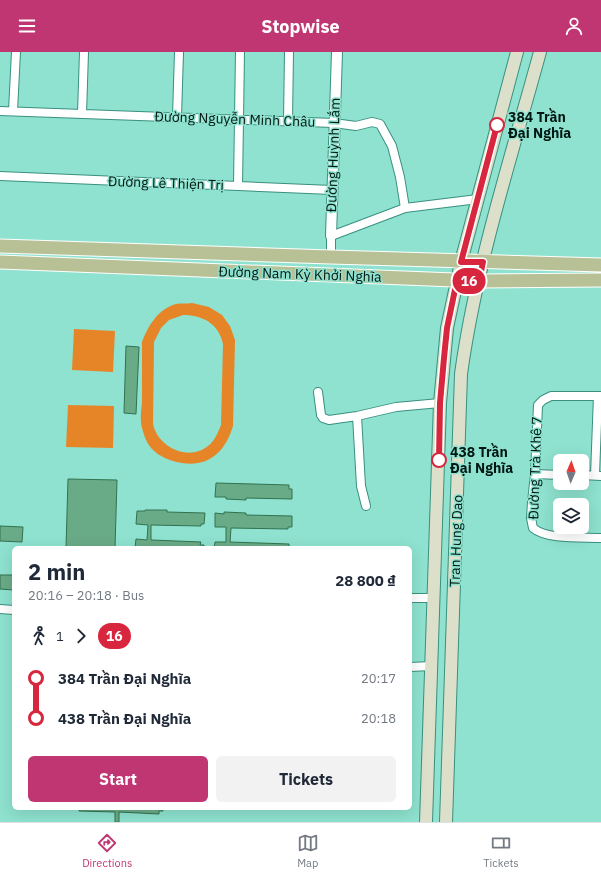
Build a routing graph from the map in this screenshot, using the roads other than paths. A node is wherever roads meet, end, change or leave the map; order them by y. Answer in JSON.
{"nodes":[{"id":1,"x":16,"y":52,"type":"edge"},
{"id":2,"x":84,"y":52,"type":"edge"},
{"id":3,"x":179,"y":52,"type":"edge"},
{"id":4,"x":240,"y":52,"type":"edge"},
{"id":5,"x":289,"y":52,"type":"edge"},
{"id":6,"x":337,"y":52,"type":"edge"},
{"id":7,"x":517,"y":52,"type":"edge"},
{"id":8,"x":540,"y":52,"type":"edge"},
{"id":9,"x":0,"y":111,"type":"edge"},
{"id":10,"x":13,"y":111,"type":"junction"},
{"id":11,"x":82,"y":114,"type":"junction"},
{"id":12,"x":177,"y":117,"type":"junction"},
{"id":13,"x":239,"y":119,"type":"junction"},
{"id":14,"x":288,"y":121,"type":"junction"},
{"id":15,"x":334,"y":123,"type":"junction"},
{"id":16,"x":0,"y":176,"type":"edge"},
{"id":17,"x":238,"y":186,"type":"junction"},
{"id":18,"x":332,"y":190,"type":"junction"},
{"id":19,"x":478,"y":199,"type":"junction"},
{"id":20,"x":405,"y":208,"type":"junction"},
{"id":21,"x":331,"y":236,"type":"junction"},
{"id":22,"x":0,"y":246,"type":"edge"},
{"id":23,"x":331,"y":258,"type":"junction"},
{"id":24,"x":0,"y":262,"type":"edge"},
{"id":25,"x":461,"y":262,"type":"junction"},
{"id":26,"x":483,"y":262,"type":"junction"},
{"id":27,"x":601,"y":265,"type":"edge"},
{"id":28,"x":457,"y":280,"type":"junction"},
{"id":29,"x":601,"y":280,"type":"edge"},
{"id":30,"x":479,"y":281,"type":"junction"},
{"id":31,"x":318,"y":392,"type":"dead end"},
{"id":32,"x":600,"y":396,"type":"edge"},
{"id":33,"x":440,"y":403,"type":"junction"},
{"id":34,"x":357,"y":416,"type":"junction"},
{"id":35,"x":535,"y":474,"type":"junction"},
{"id":36,"x":553,"y":475,"type":"edge"},
{"id":37,"x":598,"y":475,"type":"edge"},
{"id":38,"x":366,"y":506,"type":"dead end"},
{"id":39,"x":437,"y":530,"type":"junction"},
{"id":40,"x":456,"y":530,"type":"junction"},
{"id":41,"x":601,"y":538,"type":"edge"},
{"id":42,"x":412,"y":598,"type":"edge"},
{"id":43,"x":433,"y":598,"type":"junction"},
{"id":44,"x":0,"y":609,"type":"edge"},
{"id":45,"x":12,"y":610,"type":"edge"},
{"id":46,"x":432,"y":666,"type":"junction"},
{"id":47,"x":412,"y":667,"type":"edge"},
{"id":48,"x":429,"y":724,"type":"junction"},
{"id":49,"x":449,"y":726,"type":"junction"},
{"id":50,"x":429,"y":739,"type":"junction"},
{"id":51,"x":449,"y":740,"type":"junction"},
{"id":52,"x":426,"y":822,"type":"edge"},
{"id":53,"x":446,"y":822,"type":"edge"}],
"edges":[{"from":1,"to":10,"type":"street"},
{"from":2,"to":11,"type":"street"},
{"from":3,"to":12,"type":"street"},
{"from":4,"to":13,"type":"street"},
{"from":5,"to":14,"type":"street"},
{"from":6,"to":15,"type":"street","name":"Đường Huỳnh Lắm"},
{"from":7,"to":19,"type":"main road","name":"Tran Hung Dao"},
{"from":8,"to":26,"type":"main road","name":"Tran Hung Dao"},
{"from":9,"to":10,"type":"street","name":"Đường Nguyễn Minh Châu"},
{"from":10,"to":11,"type":"street","name":"Đường Nguyễn Minh Châu"},
{"from":11,"to":12,"type":"street","name":"Đường Nguyễn Minh Châu"},
{"from":12,"to":13,"type":"street","name":"Đường Nguyễn Minh Châu"},
{"from":13,"to":14,"type":"street","name":"Đường Nguyễn Minh Châu"},
{"from":13,"to":17,"type":"street"},
{"from":14,"to":15,"type":"street","name":"Đường Nguyễn Minh Châu"},
{"from":15,"to":18,"type":"street","name":"Đường Huỳnh Lắm"},
{"from":15,"to":20,"type":"street","name":"Đường Nguyễn Minh Châu"},
{"from":16,"to":17,"type":"street","name":"Đường Lê Thiện Trị"},
{"from":17,"to":18,"type":"street","name":"Đường Lê Thiện Trị"},
{"from":18,"to":21,"type":"street","name":"Đường Huỳnh Lắm"},
{"from":19,"to":20,"type":"street"},
{"from":19,"to":25,"type":"main road","name":"Tran Hung Dao"},
{"from":20,"to":21,"type":"street"},
{"from":21,"to":23,"type":"street","name":"Đường Huỳnh Lắm"},
{"from":22,"to":23,"type":"main road","name":"Đường Nam Kỳ Khởi Nghĩa"},
{"from":23,"to":25,"type":"main road","name":"Đường Nam Kỳ Khởi Nghĩa"},
{"from":24,"to":28,"type":"main road","name":"Đường Nam Kỳ Khởi Nghĩa"},
{"from":25,"to":26,"type":"main road","name":"Đường Nam Kỳ Khởi Nghĩa"},
{"from":25,"to":28,"type":"main road","name":"Tran Hung Dao"},
{"from":26,"to":27,"type":"main road","name":"Đường Nam Kỳ Khởi Nghĩa"},
{"from":26,"to":30,"type":"main road","name":"Tran Hung Dao"},
{"from":28,"to":30,"type":"main road","name":"Đường Nam Kỳ Khởi Nghĩa"},
{"from":28,"to":33,"type":"main road","name":"Tran Hung Dao"},
{"from":29,"to":30,"type":"main road","name":"Đường Nam Kỳ Khởi Nghĩa"},
{"from":30,"to":40,"type":"main road","name":"Tran Hung Dao"},
{"from":31,"to":34,"type":"street"},
{"from":32,"to":35,"type":"street","name":"Đường Trà Khê 7"},
{"from":32,"to":37,"type":"street"},
{"from":33,"to":34,"type":"street"},
{"from":33,"to":39,"type":"main road","name":"Tran Hung Dao"},
{"from":34,"to":38,"type":"street"},
{"from":35,"to":36,"type":"street"},
{"from":35,"to":41,"type":"street","name":"Đường Trà Khê 7"},
{"from":39,"to":40,"type":"main road"},
{"from":39,"to":43,"type":"main road","name":"Tran Hung Dao"},
{"from":40,"to":49,"type":"main road","name":"Tran Hung Dao"},
{"from":42,"to":43,"type":"street"},
{"from":43,"to":46,"type":"main road","name":"Tran Hung Dao"},
{"from":44,"to":45,"type":"street"},
{"from":46,"to":47,"type":"street"},
{"from":46,"to":48,"type":"main road","name":"Tran Hung Dao"},
{"from":48,"to":49,"type":"main road"},
{"from":48,"to":50,"type":"main road","name":"Tran Hung Dao"},
{"from":49,"to":51,"type":"main road","name":"Tran Hung Dao"},
{"from":50,"to":51,"type":"main road"},
{"from":50,"to":52,"type":"main road","name":"Tran Hung Dao"},
{"from":51,"to":53,"type":"main road","name":"Tran Hung Dao"}]}
